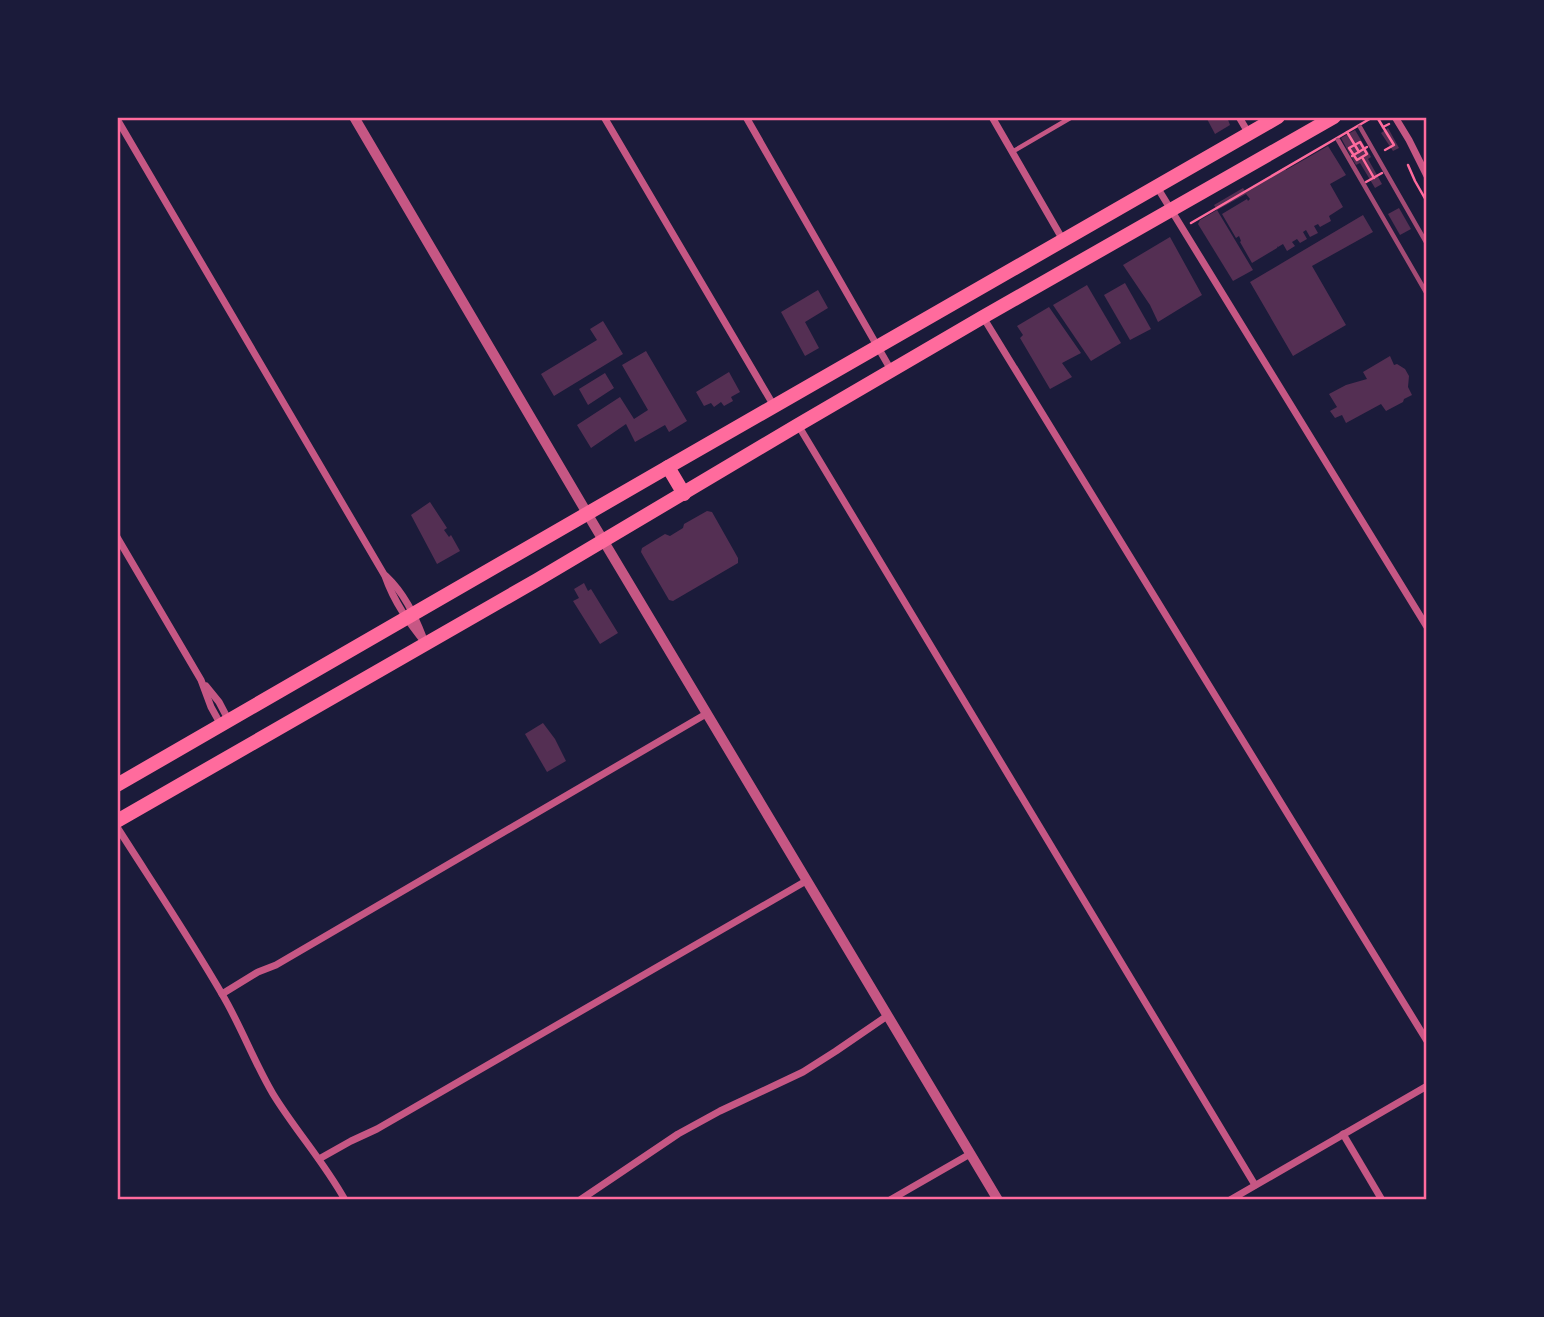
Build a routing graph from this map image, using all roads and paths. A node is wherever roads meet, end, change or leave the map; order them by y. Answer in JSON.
{"nodes":[{"id":1,"x":354,"y":117,"type":"edge"},
{"id":2,"x":604,"y":117,"type":"edge"},
{"id":3,"x":746,"y":117,"type":"edge"},
{"id":4,"x":992,"y":117,"type":"edge"},
{"id":5,"x":1072,"y":117,"type":"edge"},
{"id":6,"x":1239,"y":117,"type":"edge"},
{"id":7,"x":1278,"y":117,"type":"edge"},
{"id":8,"x":1334,"y":117,"type":"edge"},
{"id":9,"x":1375,"y":117,"type":"edge"},
{"id":10,"x":117,"y":119,"type":"edge"},
{"id":11,"x":1392,"y":120,"type":"edge"},
{"id":12,"x":1383,"y":127,"type":"junction"},
{"id":13,"x":1348,"y":132,"type":"junction"},
{"id":14,"x":1248,"y":134,"type":"junction"},
{"id":15,"x":1355,"y":145,"type":"junction"},
{"id":16,"x":1367,"y":147,"type":"dead end"},
{"id":17,"x":1385,"y":150,"type":"dead end"},
{"id":18,"x":1012,"y":152,"type":"junction"},
{"id":19,"x":1359,"y":152,"type":"junction"},
{"id":20,"x":1352,"y":156,"type":"dead end"},
{"id":21,"x":1362,"y":157,"type":"junction"},
{"id":22,"x":1382,"y":173,"type":"dead end"},
{"id":23,"x":1427,"y":176,"type":"edge"},
{"id":24,"x":1374,"y":178,"type":"junction"},
{"id":25,"x":1366,"y":182,"type":"dead end"},
{"id":26,"x":1157,"y":187,"type":"junction"},
{"id":27,"x":1171,"y":210,"type":"junction"},
{"id":28,"x":1182,"y":228,"type":"junction"},
{"id":29,"x":1063,"y":240,"type":"junction"},
{"id":30,"x":983,"y":317,"type":"junction"},
{"id":31,"x":878,"y":348,"type":"junction"},
{"id":32,"x":891,"y":371,"type":"junction"},
{"id":33,"x":774,"y":406,"type":"junction"},
{"id":34,"x":798,"y":425,"type":"junction"},
{"id":35,"x":668,"y":467,"type":"junction"},
{"id":36,"x":684,"y":494,"type":"junction"},
{"id":37,"x":587,"y":514,"type":"junction"},
{"id":38,"x":117,"y":537,"type":"edge"},
{"id":39,"x":603,"y":540,"type":"junction"},
{"id":40,"x":410,"y":616,"type":"junction"},
{"id":41,"x":1427,"y":627,"type":"edge"},
{"id":42,"x":426,"y":644,"type":"junction"},
{"id":43,"x":706,"y":714,"type":"junction"},
{"id":44,"x":225,"y":723,"type":"junction"},
{"id":45,"x":117,"y":785,"type":"edge"},
{"id":46,"x":117,"y":821,"type":"edge"},
{"id":47,"x":117,"y":827,"type":"edge"},
{"id":48,"x":806,"y":881,"type":"junction"},
{"id":49,"x":222,"y":994,"type":"junction"},
{"id":50,"x":887,"y":1016,"type":"junction"},
{"id":51,"x":1427,"y":1041,"type":"edge"},
{"id":52,"x":1427,"y":1086,"type":"edge"},
{"id":53,"x":1343,"y":1134,"type":"junction"},
{"id":54,"x":970,"y":1154,"type":"junction"},
{"id":55,"x":319,"y":1159,"type":"junction"},
{"id":56,"x":1255,"y":1185,"type":"junction"},
{"id":57,"x":345,"y":1200,"type":"edge"},
{"id":58,"x":580,"y":1200,"type":"edge"},
{"id":59,"x":890,"y":1200,"type":"edge"},
{"id":60,"x":998,"y":1200,"type":"edge"},
{"id":61,"x":1230,"y":1200,"type":"edge"},
{"id":62,"x":1382,"y":1200,"type":"edge"}],
"edges":[{"from":1,"to":37,"type":"street"},
{"from":2,"to":33,"type":"street"},
{"from":3,"to":31,"type":"street"},
{"from":4,"to":18,"type":"street"},
{"from":5,"to":18,"type":"lane"},
{"from":6,"to":14,"type":"street"},
{"from":7,"to":14,"type":"highway"},
{"from":8,"to":27,"type":"highway"},
{"from":9,"to":12,"type":"path"},
{"from":9,"to":13,"type":"path"},
{"from":10,"to":40,"type":"street"},
{"from":11,"to":12,"type":"path"},
{"from":11,"to":23,"type":"street"},
{"from":12,"to":17,"type":"path"},
{"from":13,"to":15,"type":"path"},
{"from":13,"to":28,"type":"path"},
{"from":14,"to":26,"type":"highway"},
{"from":15,"to":19,"type":"path"},
{"from":15,"to":21,"type":"path"},
{"from":15,"to":21,"type":"path"},
{"from":16,"to":19,"type":"path"},
{"from":18,"to":29,"type":"street"},
{"from":19,"to":20,"type":"path"},
{"from":21,"to":24,"type":"path"},
{"from":22,"to":24,"type":"path"},
{"from":24,"to":25,"type":"path"},
{"from":26,"to":27,"type":"street"},
{"from":26,"to":29,"type":"highway"},
{"from":27,"to":28,"type":"street"},
{"from":27,"to":30,"type":"highway"},
{"from":28,"to":41,"type":"street"},
{"from":29,"to":31,"type":"highway"},
{"from":30,"to":32,"type":"highway"},
{"from":30,"to":51,"type":"street"},
{"from":31,"to":32,"type":"street"},
{"from":31,"to":33,"type":"highway"},
{"from":32,"to":34,"type":"highway"},
{"from":33,"to":35,"type":"highway"},
{"from":34,"to":36,"type":"highway"},
{"from":34,"to":56,"type":"street"},
{"from":35,"to":36,"type":"highway"},
{"from":35,"to":37,"type":"highway"},
{"from":36,"to":39,"type":"highway"},
{"from":37,"to":39,"type":"street"},
{"from":37,"to":40,"type":"highway"},
{"from":38,"to":44,"type":"street"},
{"from":39,"to":42,"type":"highway"},
{"from":39,"to":43,"type":"street"},
{"from":40,"to":42,"type":"street"},
{"from":40,"to":44,"type":"highway"},
{"from":42,"to":46,"type":"highway"},
{"from":43,"to":48,"type":"street"},
{"from":43,"to":49,"type":"street"},
{"from":44,"to":45,"type":"highway"},
{"from":47,"to":49,"type":"street"},
{"from":48,"to":50,"type":"street"},
{"from":48,"to":55,"type":"street"},
{"from":49,"to":55,"type":"street"},
{"from":50,"to":54,"type":"street"},
{"from":50,"to":58,"type":"street"},
{"from":52,"to":53,"type":"street"},
{"from":53,"to":56,"type":"street"},
{"from":53,"to":62,"type":"street"},
{"from":54,"to":59,"type":"street"},
{"from":54,"to":60,"type":"street"},
{"from":55,"to":57,"type":"street"},
{"from":56,"to":61,"type":"street"}]}
